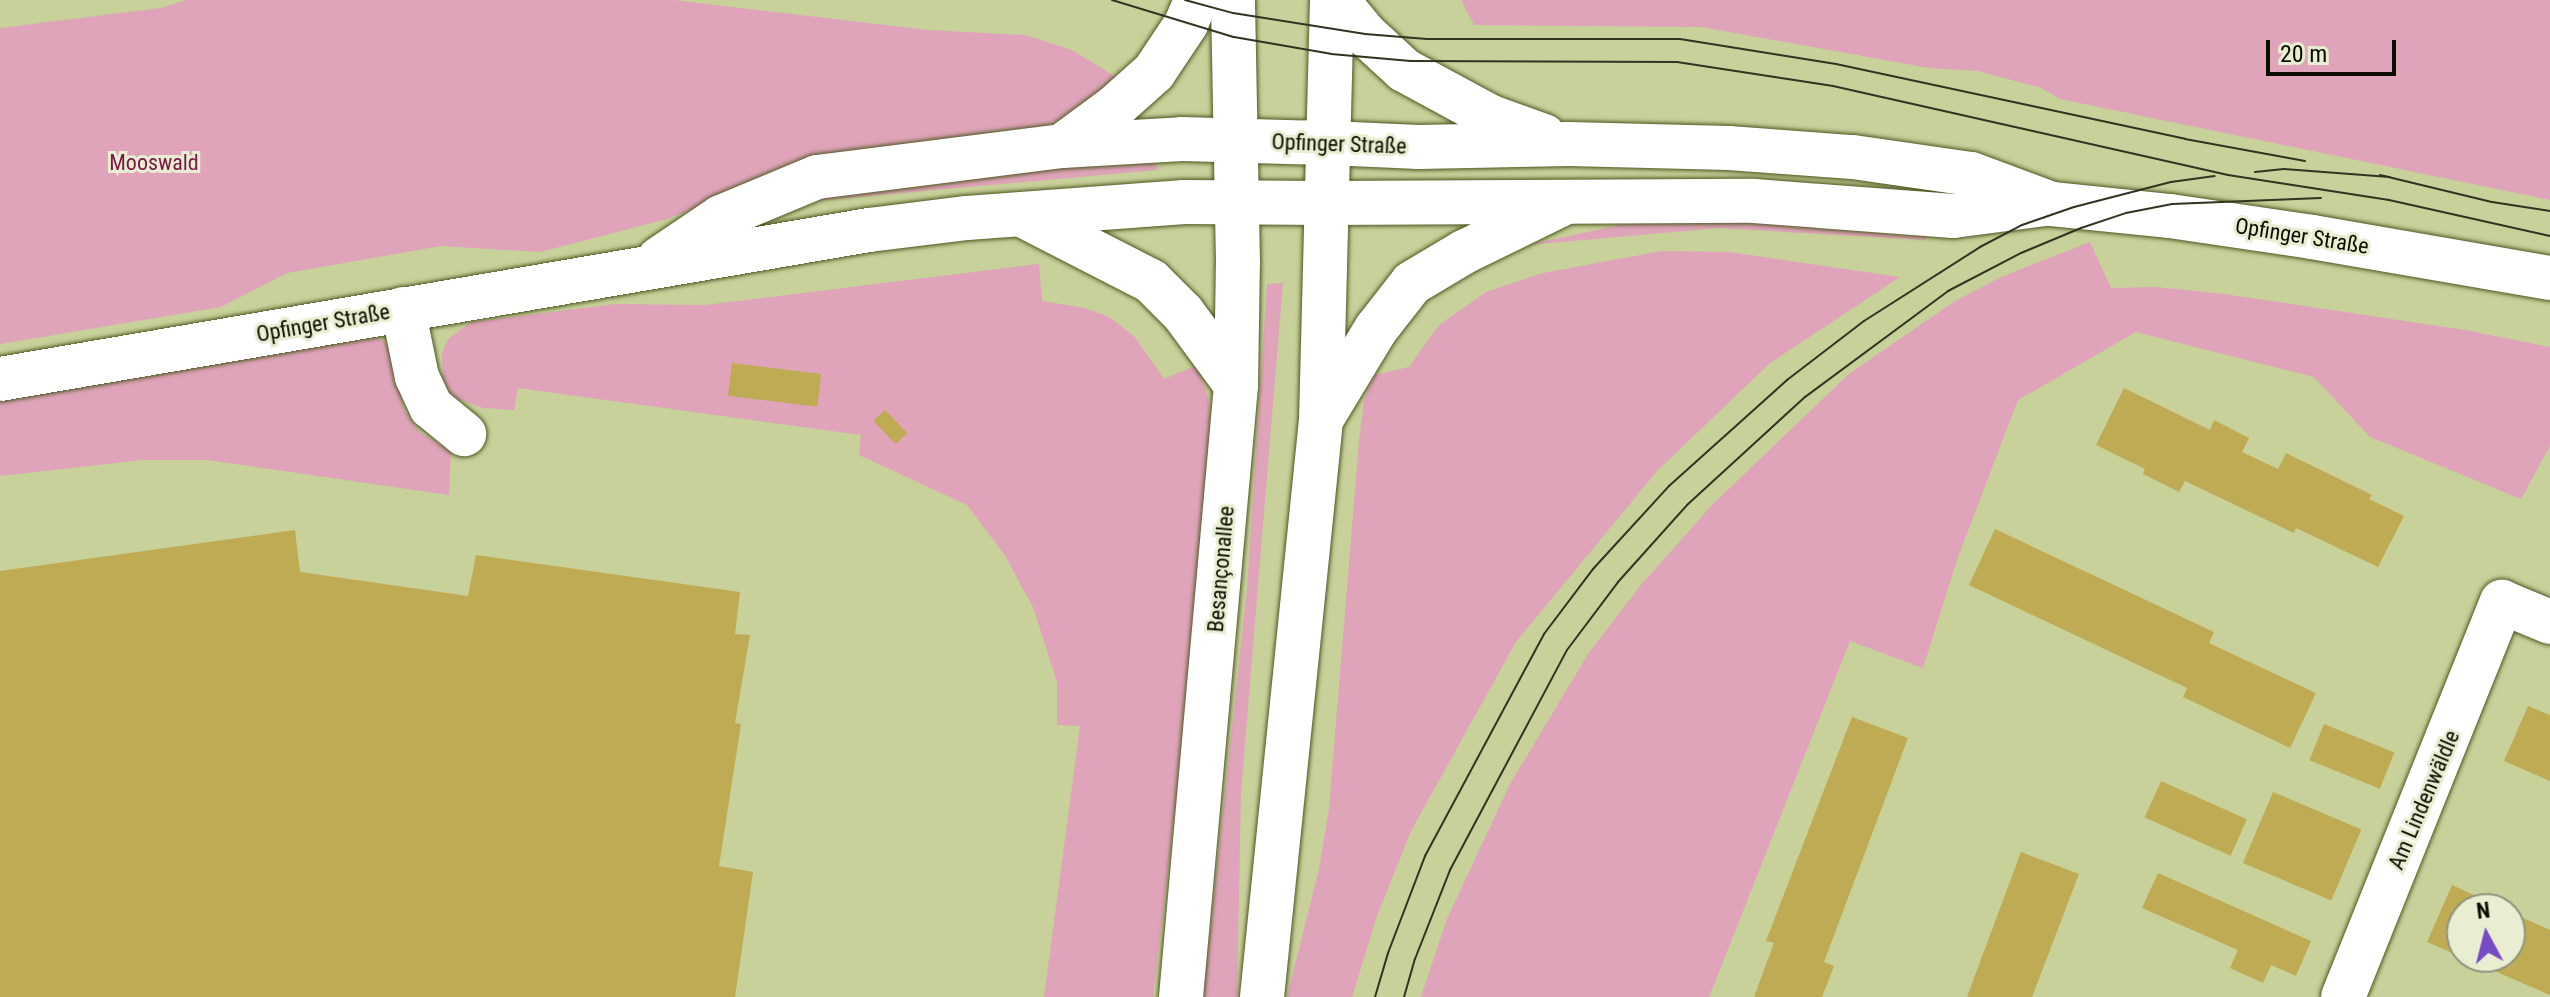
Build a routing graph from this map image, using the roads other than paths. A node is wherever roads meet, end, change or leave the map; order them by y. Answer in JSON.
{"nodes":[{"id":1,"x":1196,"y":0,"type":"edge"},
{"id":2,"x":1233,"y":0,"type":"edge"},
{"id":3,"x":1334,"y":0,"type":"edge"},
{"id":4,"x":1237,"y":139,"type":"junction"},
{"id":5,"x":1329,"y":143,"type":"junction"},
{"id":6,"x":1569,"y":144,"type":"junction"},
{"id":7,"x":1062,"y":146,"type":"junction"},
{"id":8,"x":1572,"y":200,"type":"junction"},
{"id":9,"x":1237,"y":202,"type":"junction"},
{"id":10,"x":1328,"y":203,"type":"junction"},
{"id":11,"x":2052,"y":204,"type":"junction"},
{"id":12,"x":1020,"y":214,"type":"junction"},
{"id":13,"x":646,"y":267,"type":"junction"},
{"id":14,"x":2550,"y":278,"type":"edge"},
{"id":15,"x":403,"y":309,"type":"junction"},
{"id":16,"x":0,"y":379,"type":"edge"},
{"id":17,"x":1236,"y":385,"type":"junction"},
{"id":18,"x":1321,"y":420,"type":"junction"},
{"id":19,"x":464,"y":434,"type":"dead end"},
{"id":20,"x":2550,"y":622,"type":"edge"},
{"id":21,"x":1181,"y":997,"type":"edge"},
{"id":22,"x":1262,"y":997,"type":"edge"},
{"id":23,"x":2343,"y":997,"type":"edge"}],
"edges":[{"from":1,"to":7,"type":"main road"},
{"from":2,"to":4,"type":"main road","name":"Besançonallee"},
{"from":3,"to":5,"type":"main road"},
{"from":3,"to":6,"type":"main road"},
{"from":4,"to":5,"type":"main road","name":"Opfinger Straße"},
{"from":4,"to":7,"type":"main road","name":"Opfinger Straße"},
{"from":4,"to":9,"type":"main road","name":"Besançonallee"},
{"from":5,"to":6,"type":"main road","name":"Opfinger Straße"},
{"from":5,"to":10,"type":"main road"},
{"from":6,"to":11,"type":"main road","name":"Opfinger Straße"},
{"from":7,"to":13,"type":"main road","name":"Opfinger Straße"},
{"from":8,"to":10,"type":"main road","name":"Opfinger Straße"},
{"from":8,"to":11,"type":"main road","name":"Opfinger Straße"},
{"from":8,"to":18,"type":"main road"},
{"from":9,"to":10,"type":"main road","name":"Opfinger Straße"},
{"from":9,"to":12,"type":"main road","name":"Opfinger Straße"},
{"from":9,"to":17,"type":"main road","name":"Besançonallee"},
{"from":10,"to":18,"type":"main road"},
{"from":11,"to":14,"type":"main road","name":"Opfinger Straße"},
{"from":12,"to":13,"type":"main road","name":"Opfinger Straße"},
{"from":12,"to":17,"type":"main road"},
{"from":13,"to":15,"type":"main road","name":"Opfinger Straße"},
{"from":15,"to":16,"type":"main road","name":"Opfinger Straße"},
{"from":15,"to":19,"type":"main road"},
{"from":17,"to":21,"type":"main road","name":"Besançonallee"},
{"from":18,"to":22,"type":"main road"},
{"from":20,"to":23,"type":"main road","name":"Am Lindenwäldle"}]}
